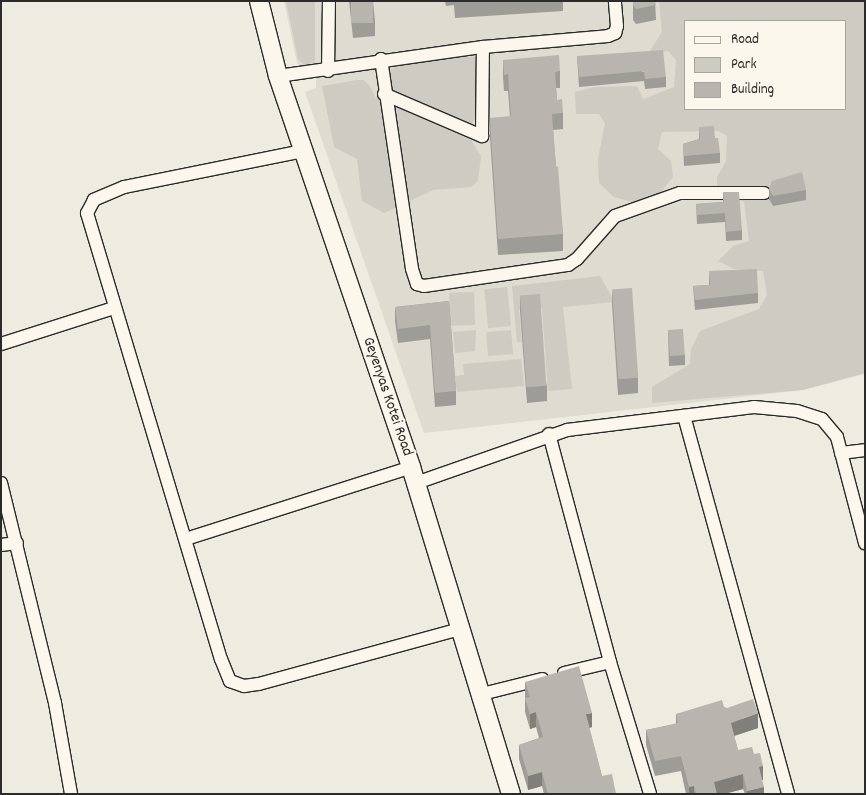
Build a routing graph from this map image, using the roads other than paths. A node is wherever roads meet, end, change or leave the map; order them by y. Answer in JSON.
{"nodes":[{"id":1,"x":259,"y":1,"type":"edge"},
{"id":2,"x":329,"y":1,"type":"edge"},
{"id":3,"x":614,"y":1,"type":"edge"},
{"id":4,"x":483,"y":47,"type":"junction"},
{"id":5,"x":381,"y":60,"type":"junction"},
{"id":6,"x":328,"y":71,"type":"junction"},
{"id":7,"x":278,"y":76,"type":"junction"},
{"id":8,"x":384,"y":94,"type":"junction"},
{"id":9,"x":303,"y":151,"type":"junction"},
{"id":10,"x":764,"y":193,"type":"dead end"},
{"id":11,"x":114,"y":308,"type":"junction"},
{"id":12,"x":1,"y":344,"type":"edge"},
{"id":13,"x":684,"y":416,"type":"junction"},
{"id":14,"x":549,"y":434,"type":"junction"},
{"id":15,"x":865,"y":450,"type":"edge"},
{"id":16,"x":841,"y":452,"type":"junction"},
{"id":17,"x":414,"y":475,"type":"junction"},
{"id":18,"x":1,"y":483,"type":"edge"},
{"id":19,"x":186,"y":539,"type":"junction"},
{"id":20,"x":17,"y":543,"type":"junction"},
{"id":21,"x":865,"y":543,"type":"edge"},
{"id":22,"x":1,"y":545,"type":"edge"},
{"id":23,"x":460,"y":629,"type":"junction"},
{"id":24,"x":610,"y":662,"type":"junction"},
{"id":25,"x":482,"y":694,"type":"junction"},
{"id":26,"x":71,"y":794,"type":"edge"},
{"id":27,"x":511,"y":794,"type":"edge"},
{"id":28,"x":650,"y":794,"type":"edge"},
{"id":29,"x":788,"y":794,"type":"edge"}],
"edges":[{"from":1,"to":7,"type":"street","name":"Geyenyas Kotei Road"},
{"from":2,"to":6,"type":"street"},
{"from":3,"to":4,"type":"street"},
{"from":4,"to":5,"type":"street"},
{"from":4,"to":8,"type":"street"},
{"from":5,"to":6,"type":"street"},
{"from":5,"to":8,"type":"street"},
{"from":6,"to":7,"type":"street"},
{"from":7,"to":9,"type":"street","name":"Geyenyas Kotei Road"},
{"from":8,"to":10,"type":"street"},
{"from":9,"to":11,"type":"street"},
{"from":9,"to":17,"type":"street","name":"Geyenyas Kotei Road"},
{"from":11,"to":12,"type":"street"},
{"from":11,"to":19,"type":"street"},
{"from":13,"to":14,"type":"street"},
{"from":13,"to":16,"type":"street"},
{"from":13,"to":29,"type":"street"},
{"from":14,"to":17,"type":"street"},
{"from":14,"to":24,"type":"street"},
{"from":15,"to":16,"type":"street"},
{"from":16,"to":21,"type":"street"},
{"from":17,"to":19,"type":"street"},
{"from":17,"to":23,"type":"street","name":"Geyenyas Kotei Road"},
{"from":18,"to":20,"type":"street"},
{"from":19,"to":23,"type":"street"},
{"from":20,"to":22,"type":"street"},
{"from":20,"to":26,"type":"street"},
{"from":23,"to":25,"type":"street","name":"Geyenyas Kotei Road"},
{"from":24,"to":25,"type":"street"},
{"from":24,"to":28,"type":"street"},
{"from":25,"to":27,"type":"street","name":"Geyenyas Kotei Road"}]}
